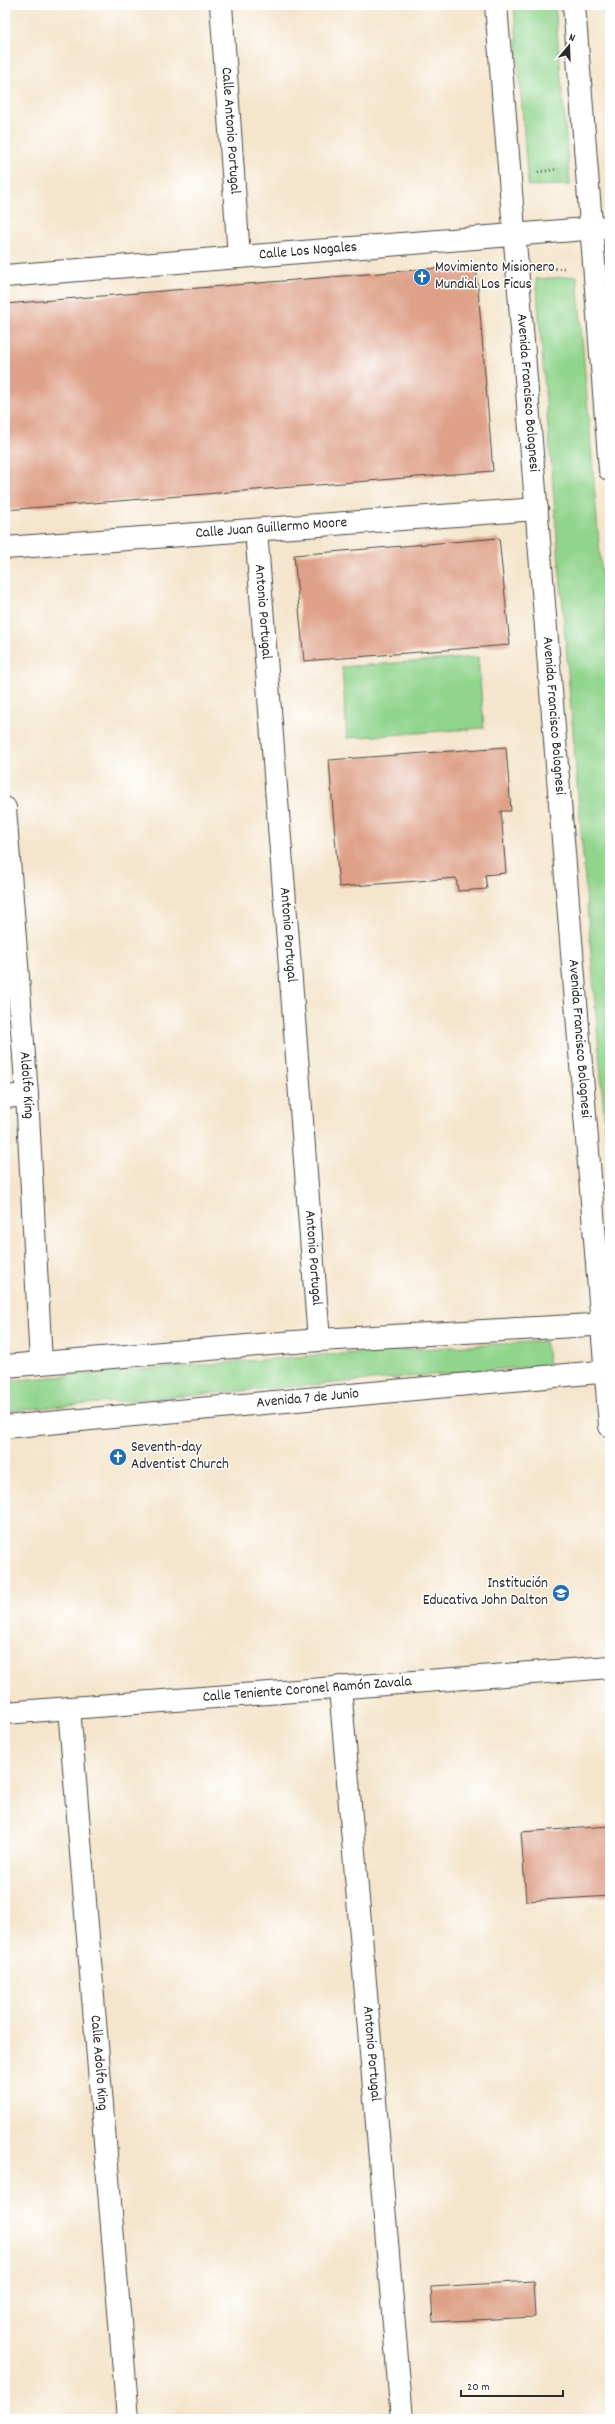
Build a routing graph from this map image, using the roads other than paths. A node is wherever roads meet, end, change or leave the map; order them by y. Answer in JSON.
{"nodes":[{"id":1,"x":221,"y":5,"type":"edge"},
{"id":2,"x":496,"y":5,"type":"edge"},
{"id":3,"x":574,"y":5,"type":"edge"},
{"id":4,"x":601,"y":227,"type":"edge"},
{"id":5,"x":515,"y":234,"type":"junction"},
{"id":6,"x":239,"y":257,"type":"junction"},
{"id":7,"x":5,"y":276,"type":"edge"},
{"id":8,"x":610,"y":470,"type":"edge"},
{"id":9,"x":537,"y":509,"type":"junction"},
{"id":10,"x":256,"y":530,"type":"junction"},
{"id":11,"x":5,"y":548,"type":"edge"},
{"id":12,"x":5,"y":808,"type":"edge"},
{"id":13,"x":27,"y":1095,"type":"junction"},
{"id":14,"x":5,"y":1097,"type":"edge"},
{"id":15,"x":606,"y":1325,"type":"edge"},
{"id":16,"x":319,"y":1340,"type":"junction"},
{"id":17,"x":42,"y":1363,"type":"junction"},
{"id":18,"x":5,"y":1366,"type":"edge"},
{"id":19,"x":608,"y":1371,"type":"edge"},
{"id":20,"x":610,"y":1426,"type":"edge"},
{"id":21,"x":5,"y":1427,"type":"edge"},
{"id":22,"x":610,"y":1667,"type":"edge"},
{"id":23,"x":340,"y":1687,"type":"junction"},
{"id":24,"x":69,"y":1708,"type":"junction"},
{"id":25,"x":5,"y":1713,"type":"edge"},
{"id":26,"x":128,"y":2419,"type":"edge"},
{"id":27,"x":402,"y":2419,"type":"edge"}],
"edges":[{"from":1,"to":6,"type":"street","name":"Calle Antonio Portugal"},
{"from":2,"to":5,"type":"street","name":"Avenida Francisco Bolognesi"},
{"from":3,"to":4,"type":"street"},
{"from":4,"to":5,"type":"street","name":"Calle Los Nogales"},
{"from":4,"to":8,"type":"street"},
{"from":5,"to":6,"type":"street","name":"Calle Los Nogales"},
{"from":5,"to":9,"type":"street","name":"Avenida Francisco Bolognesi"},
{"from":6,"to":7,"type":"street","name":"Calle Los Nogales"},
{"from":9,"to":10,"type":"street","name":"Calle Juan Guillermo Moore"},
{"from":9,"to":15,"type":"street","name":"Avenida Francisco Bolognesi"},
{"from":10,"to":11,"type":"street","name":"Calle Juan Guillermo Moore"},
{"from":10,"to":16,"type":"street","name":"Antonio Portugal"},
{"from":12,"to":13,"type":"street","name":"Aldolfo King"},
{"from":13,"to":14,"type":"street"},
{"from":13,"to":17,"type":"street","name":"Aldolfo King"},
{"from":15,"to":16,"type":"street"},
{"from":15,"to":19,"type":"street","name":"Avenida Francisco Bolognesi"},
{"from":16,"to":17,"type":"street"},
{"from":17,"to":18,"type":"street"},
{"from":19,"to":20,"type":"street","name":"Avenida Francisco Bolognesi"},
{"from":19,"to":21,"type":"street","name":"Avenida 7 de Junio"},
{"from":22,"to":23,"type":"street","name":"Calle Teniente Coronel Ramón Zavala"},
{"from":23,"to":24,"type":"street","name":"Calle Teniente Coronel Ramón Zavala"},
{"from":23,"to":27,"type":"street","name":"Antonio Portugal"},
{"from":24,"to":25,"type":"street","name":"Calle Teniente Coronel Ramón Zavala"},
{"from":24,"to":26,"type":"street","name":"Calle Adolfo King"}]}
